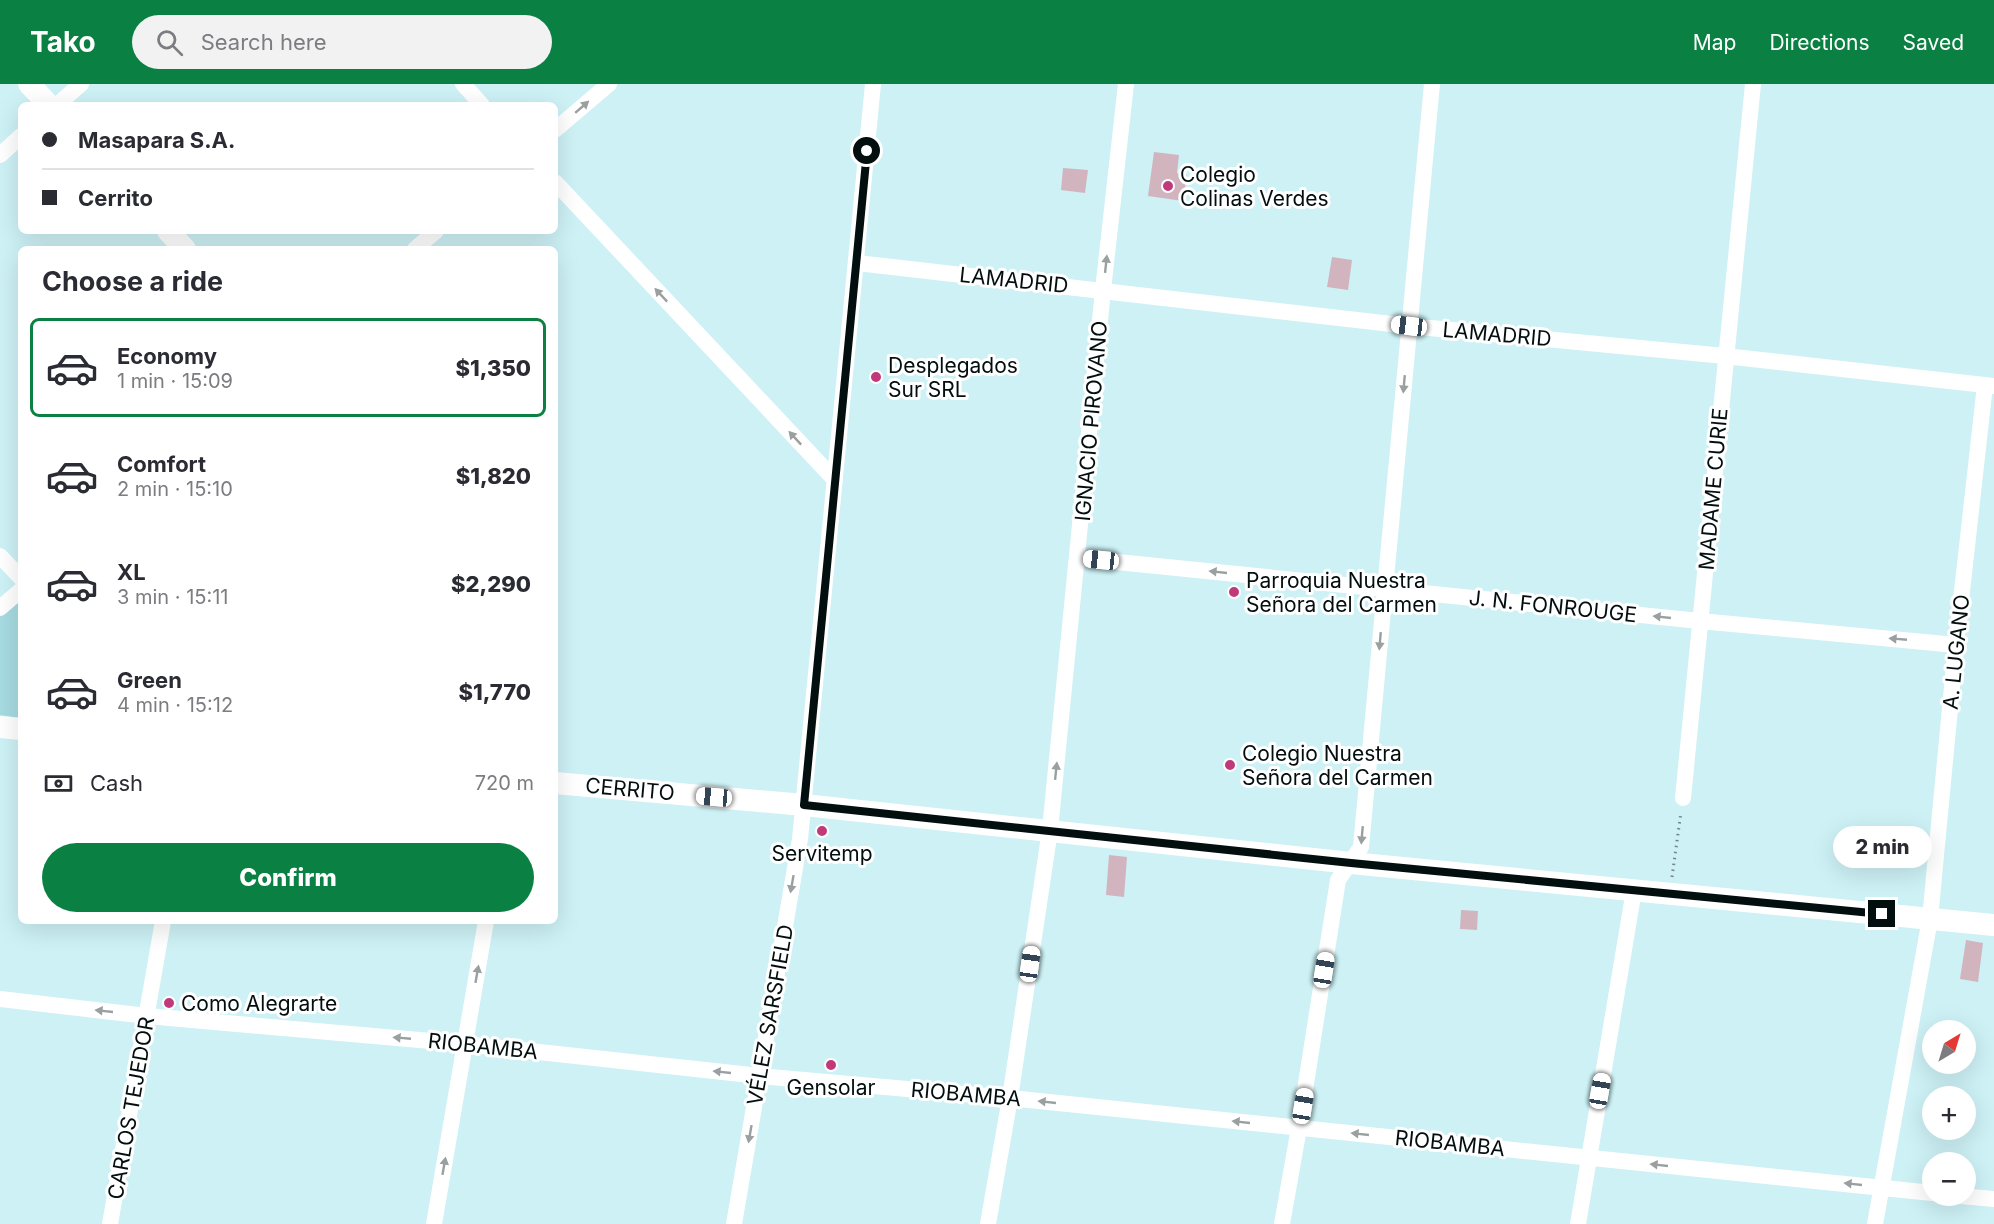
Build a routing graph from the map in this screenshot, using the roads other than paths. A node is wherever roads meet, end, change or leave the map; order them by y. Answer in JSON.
{"nodes":[{"id":1,"x":29,"y":84,"type":"edge"},
{"id":2,"x":81,"y":84,"type":"edge"},
{"id":3,"x":462,"y":84,"type":"edge"},
{"id":4,"x":609,"y":84,"type":"edge"},
{"id":5,"x":873,"y":84,"type":"edge"},
{"id":6,"x":1126,"y":84,"type":"edge"},
{"id":7,"x":1432,"y":84,"type":"edge"},
{"id":8,"x":1753,"y":84,"type":"edge"},
{"id":9,"x":46,"y":102,"type":"edge"},
{"id":10,"x":60,"y":102,"type":"edge"},
{"id":11,"x":479,"y":102,"type":"edge"},
{"id":12,"x":558,"y":127,"type":"edge"},
{"id":13,"x":18,"y":139,"type":"edge"},
{"id":14,"x":0,"y":155,"type":"edge"},
{"id":15,"x":558,"y":185,"type":"edge"},
{"id":16,"x":171,"y":234,"type":"edge"},
{"id":17,"x":432,"y":234,"type":"edge"},
{"id":18,"x":182,"y":246,"type":"edge"},
{"id":19,"x":418,"y":246,"type":"edge"},
{"id":20,"x":857,"y":263,"type":"junction"},
{"id":21,"x":1103,"y":290,"type":"junction"},
{"id":22,"x":1409,"y":326,"type":"junction"},
{"id":23,"x":1725,"y":356,"type":"junction"},
{"id":24,"x":1989,"y":385,"type":"edge"},
{"id":25,"x":835,"y":480,"type":"junction"},
{"id":26,"x":0,"y":556,"type":"edge"},
{"id":27,"x":1078,"y":558,"type":"junction"},
{"id":28,"x":18,"y":575,"type":"edge"},
{"id":29,"x":1385,"y":589,"type":"junction"},
{"id":30,"x":18,"y":593,"type":"edge"},
{"id":31,"x":0,"y":608,"type":"edge"},
{"id":32,"x":1700,"y":621,"type":"junction"},
{"id":33,"x":1956,"y":645,"type":"junction"},
{"id":34,"x":0,"y":728,"type":"edge"},
{"id":35,"x":18,"y":729,"type":"edge"},
{"id":36,"x":558,"y":783,"type":"edge"},
{"id":37,"x":1683,"y":798,"type":"road end"},
{"id":38,"x":804,"y":805,"type":"junction"},
{"id":39,"x":1050,"y":830,"type":"junction"},
{"id":40,"x":1351,"y":863,"type":"junction"},
{"id":41,"x":1634,"y":890,"type":"junction"},
{"id":42,"x":1930,"y":918,"type":"junction"},
{"id":43,"x":162,"y":924,"type":"edge"},
{"id":44,"x":485,"y":924,"type":"edge"},
{"id":45,"x":1994,"y":925,"type":"edge"},
{"id":46,"x":0,"y":999,"type":"edge"},
{"id":47,"x":147,"y":1016,"type":"junction"},
{"id":48,"x":465,"y":1044,"type":"junction"},
{"id":49,"x":760,"y":1076,"type":"junction"},
{"id":50,"x":1010,"y":1098,"type":"junction"},
{"id":51,"x":1299,"y":1128,"type":"junction"},
{"id":52,"x":1589,"y":1158,"type":"junction"},
{"id":53,"x":1881,"y":1187,"type":"junction"},
{"id":54,"x":1922,"y":1191,"type":"edge"},
{"id":55,"x":1976,"y":1197,"type":"edge"},
{"id":56,"x":1994,"y":1199,"type":"edge"},
{"id":57,"x":110,"y":1224,"type":"edge"},
{"id":58,"x":434,"y":1224,"type":"edge"},
{"id":59,"x":734,"y":1224,"type":"edge"},
{"id":60,"x":988,"y":1224,"type":"edge"},
{"id":61,"x":1282,"y":1224,"type":"edge"},
{"id":62,"x":1578,"y":1224,"type":"edge"},
{"id":63,"x":1875,"y":1224,"type":"edge"}],
"edges":[{"from":1,"to":9,"type":"main road"},
{"from":2,"to":10,"type":"street"},
{"from":3,"to":11,"type":"street"},
{"from":12,"to":4,"type":"street","one_way":true},
{"from":5,"to":20,"type":"street","name":"VÉLEZ SARSFIELD"},
{"from":21,"to":6,"type":"street","name":"IGNACIO PIROVANO","one_way":true},
{"from":7,"to":22,"type":"street"},
{"from":8,"to":23,"type":"street","name":"MADAME CURIE"},
{"from":13,"to":14,"type":"street"},
{"from":25,"to":15,"type":"street","one_way":true},
{"from":16,"to":18,"type":"main road"},
{"from":17,"to":19,"type":"street"},
{"from":20,"to":21,"type":"street","name":"LAMADRID"},
{"from":20,"to":25,"type":"street","name":"VÉLEZ SARSFIELD"},
{"from":21,"to":22,"type":"street","name":"LAMADRID"},
{"from":21,"to":27,"type":"street","name":"IGNACIO PIROVANO"},
{"from":22,"to":23,"type":"street","name":"LAMADRID"},
{"from":22,"to":29,"type":"street","one_way":true},
{"from":23,"to":24,"type":"street","name":"LAMADRID"},
{"from":23,"to":32,"type":"street","name":"MADAME CURIE"},
{"from":24,"to":33,"type":"street","name":"A. LUGANO"},
{"from":25,"to":38,"type":"street","name":"VÉLEZ SARSFIELD"},
{"from":26,"to":28,"type":"street"},
{"from":29,"to":27,"type":"street","name":"J. N. FONROUGE","one_way":true},
{"from":39,"to":27,"type":"street","name":"IGNACIO PIROVANO","one_way":true},
{"from":32,"to":29,"type":"street","name":"J. N. FONROUGE","one_way":true},
{"from":29,"to":40,"type":"street","one_way":true},
{"from":30,"to":31,"type":"street"},
{"from":33,"to":32,"type":"street","name":"J. N. FONROUGE","one_way":true},
{"from":32,"to":37,"type":"street","name":"MADAME CURIE"},
{"from":33,"to":42,"type":"street","name":"A. LUGANO"},
{"from":34,"to":35,"type":"main road"},
{"from":36,"to":38,"type":"main road","name":"CERRITO"},
{"from":38,"to":39,"type":"main road","name":"CERRITO"},
{"from":38,"to":49,"type":"street","name":"VÉLEZ SARSFIELD","one_way":true},
{"from":39,"to":40,"type":"main road","name":"CERRITO"},
{"from":39,"to":50,"type":"street","name":"IGNACIO PIROVANO"},
{"from":40,"to":41,"type":"main road","name":"CERRITO"},
{"from":40,"to":51,"type":"street"},
{"from":41,"to":42,"type":"main road","name":"CERRITO"},
{"from":41,"to":52,"type":"street"},
{"from":42,"to":45,"type":"main road","name":"CERRITO"},
{"from":42,"to":53,"type":"street","name":"A. LUGANO"},
{"from":43,"to":47,"type":"street","name":"CARLOS TEJEDOR"},
{"from":48,"to":44,"type":"street","one_way":true},
{"from":47,"to":46,"type":"street","name":"RIOBAMBA","one_way":true},
{"from":48,"to":47,"type":"street","name":"RIOBAMBA","one_way":true},
{"from":47,"to":57,"type":"street","name":"CARLOS TEJEDOR"},
{"from":49,"to":48,"type":"street","name":"RIOBAMBA","one_way":true},
{"from":58,"to":48,"type":"street","one_way":true},
{"from":49,"to":50,"type":"street","name":"RIOBAMBA"},
{"from":49,"to":59,"type":"street","name":"VÉLEZ SARSFIELD","one_way":true},
{"from":51,"to":50,"type":"street","name":"RIOBAMBA","one_way":true},
{"from":50,"to":60,"type":"street","name":"IGNACIO PIROVANO"},
{"from":52,"to":51,"type":"street","name":"RIOBAMBA","one_way":true},
{"from":51,"to":61,"type":"street"},
{"from":53,"to":52,"type":"street","name":"RIOBAMBA","one_way":true},
{"from":52,"to":62,"type":"street"},
{"from":53,"to":54,"type":"street","name":"RIOBAMBA"},
{"from":53,"to":63,"type":"street","name":"A. LUGANO"},
{"from":55,"to":56,"type":"street"}]}
